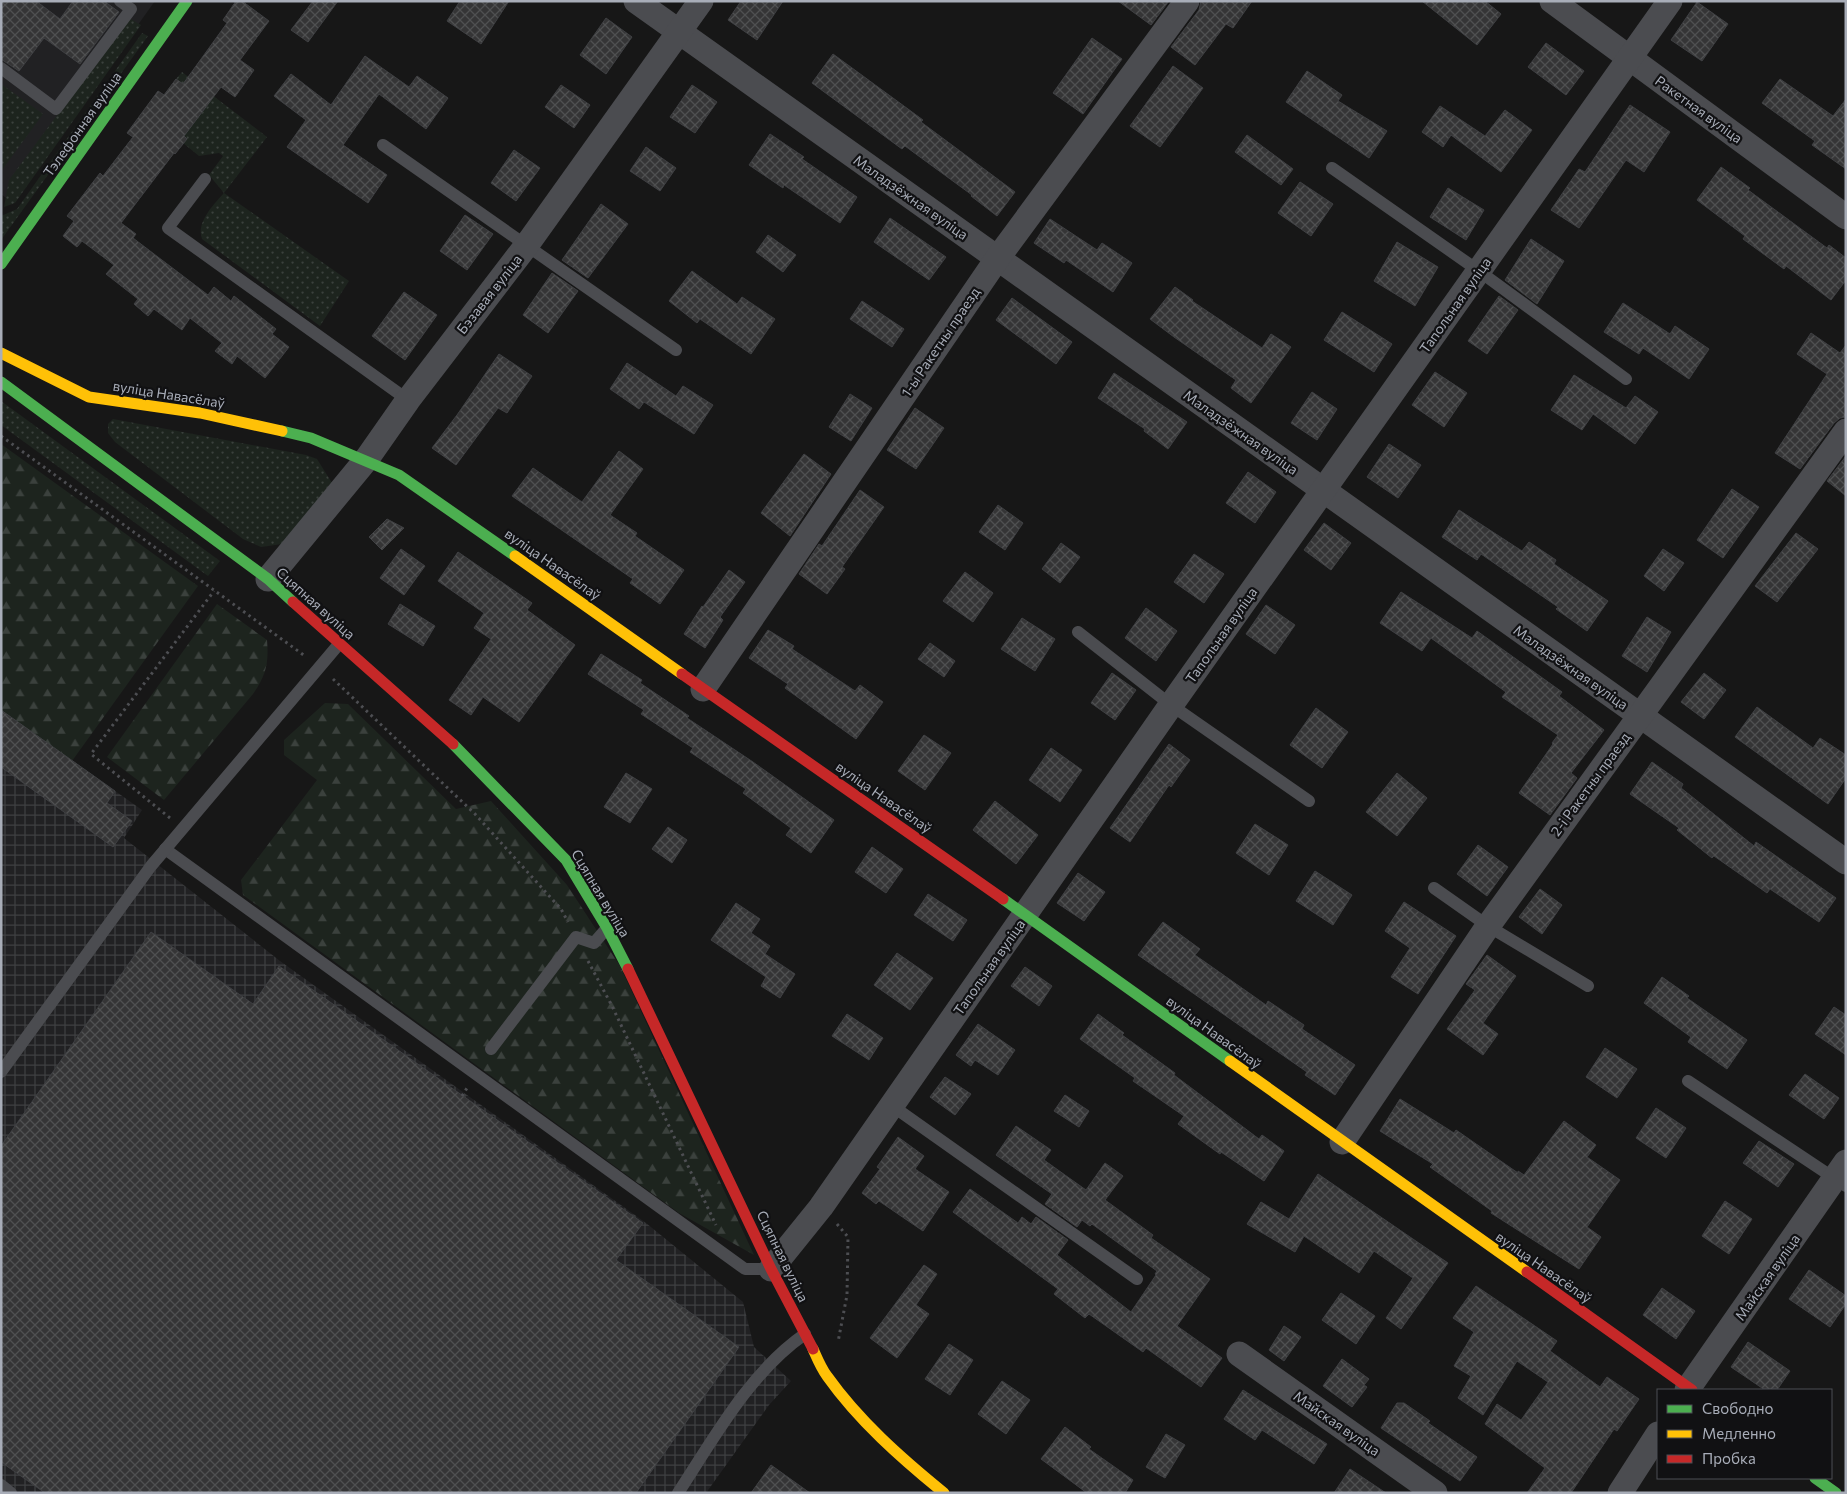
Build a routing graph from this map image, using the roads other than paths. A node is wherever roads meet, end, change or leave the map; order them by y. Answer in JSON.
{"nodes":[{"id":1,"x":187,"y":1,"type":"edge"},
{"id":2,"x":636,"y":1,"type":"edge"},
{"id":3,"x":701,"y":1,"type":"edge"},
{"id":4,"x":1187,"y":1,"type":"edge"},
{"id":5,"x":1552,"y":1,"type":"edge"},
{"id":6,"x":1670,"y":1,"type":"edge"},
{"id":7,"x":129,"y":4,"type":"edge"},
{"id":8,"x":678,"y":32,"type":"junction"},
{"id":9,"x":1630,"y":58,"type":"junction"},
{"id":10,"x":1,"y":68,"type":"edge"},
{"id":11,"x":383,"y":145,"type":"dead end"},
{"id":12,"x":1332,"y":168,"type":"dead end"},
{"id":13,"x":205,"y":179,"type":"dead end"},
{"id":14,"x":1846,"y":217,"type":"edge"},
{"id":15,"x":526,"y":246,"type":"junction"},
{"id":16,"x":997,"y":259,"type":"junction"},
{"id":17,"x":1,"y":264,"type":"edge"},
{"id":18,"x":1479,"y":271,"type":"junction"},
{"id":19,"x":676,"y":350,"type":"dead end"},
{"id":20,"x":1,"y":353,"type":"edge"},
{"id":21,"x":1626,"y":379,"type":"dead end"},
{"id":22,"x":1,"y":382,"type":"edge"},
{"id":23,"x":408,"y":400,"type":"junction"},
{"id":24,"x":1846,"y":431,"type":"edge"},
{"id":25,"x":366,"y":460,"type":"junction"},
{"id":26,"x":1324,"y":491,"type":"junction"},
{"id":27,"x":268,"y":579,"type":"junction"},
{"id":28,"x":1078,"y":632,"type":"dead end"},
{"id":29,"x":339,"y":644,"type":"junction"},
{"id":30,"x":703,"y":689,"type":"junction"},
{"id":31,"x":1171,"y":705,"type":"junction"},
{"id":32,"x":1639,"y":715,"type":"junction"},
{"id":33,"x":1309,"y":801,"type":"dead end"},
{"id":34,"x":165,"y":849,"type":"junction"},
{"id":35,"x":1846,"y":862,"type":"edge"},
{"id":36,"x":1434,"y":888,"type":"dead end"},
{"id":37,"x":1026,"y":915,"type":"junction"},
{"id":38,"x":1488,"y":926,"type":"junction"},
{"id":39,"x":607,"y":928,"type":"junction"},
{"id":40,"x":1588,"y":986,"type":"dead end"},
{"id":41,"x":491,"y":1049,"type":"dead end"},
{"id":42,"x":1,"y":1072,"type":"edge"},
{"id":43,"x":1688,"y":1081,"type":"dead end"},
{"id":44,"x":891,"y":1105,"type":"junction"},
{"id":45,"x":1342,"y":1142,"type":"junction"},
{"id":46,"x":1842,"y":1175,"type":"edge"},
{"id":47,"x":771,"y":1269,"type":"junction"},
{"id":48,"x":1137,"y":1279,"type":"dead end"},
{"id":49,"x":805,"y":1334,"type":"junction"},
{"id":50,"x":1239,"y":1354,"type":"dead end"},
{"id":51,"x":1689,"y":1389,"type":"edge"},
{"id":52,"x":1657,"y":1436,"type":"edge"},
{"id":53,"x":1816,"y":1479,"type":"edge"},
{"id":54,"x":1,"y":1486,"type":"edge"},
{"id":55,"x":11,"y":1493,"type":"edge"},
{"id":56,"x":678,"y":1493,"type":"edge"},
{"id":57,"x":944,"y":1493,"type":"edge"},
{"id":58,"x":1435,"y":1493,"type":"edge"},
{"id":59,"x":1620,"y":1493,"type":"edge"},
{"id":60,"x":1836,"y":1493,"type":"edge"}],
"edges":[{"from":1,"to":17,"type":"main road","name":"Тэлефонная вуліца"},
{"from":2,"to":8,"type":"street","name":"Маладзёжная вуліца"},
{"from":3,"to":8,"type":"street","name":"Бэзавая вуліца"},
{"from":4,"to":16,"type":"street","name":"1-ы Ракетны праезд"},
{"from":5,"to":9,"type":"street","name":"Ракетная вуліца"},
{"from":6,"to":9,"type":"street","name":"Тапольная вуліца"},
{"from":7,"to":10,"type":"lane"},
{"from":8,"to":15,"type":"street","name":"Бэзавая вуліца"},
{"from":8,"to":16,"type":"street","name":"Маладзёжная вуліца"},
{"from":9,"to":14,"type":"street","name":"Ракетная вуліца"},
{"from":9,"to":18,"type":"street","name":"Тапольная вуліца"},
{"from":11,"to":15,"type":"lane"},
{"from":12,"to":18,"type":"lane"},
{"from":13,"to":23,"type":"lane"},
{"from":15,"to":19,"type":"lane"},
{"from":15,"to":23,"type":"street","name":"Бэзавая вуліца"},
{"from":16,"to":26,"type":"street","name":"Маладзёжная вуліца"},
{"from":16,"to":30,"type":"street","name":"1-ы Ракетны праезд"},
{"from":18,"to":21,"type":"lane"},
{"from":18,"to":26,"type":"street","name":"Тапольная вуліца"},
{"from":20,"to":25,"type":"main road","name":"вуліца Навасёлаў"},
{"from":22,"to":27,"type":"main road","name":"Сцяпная вуліца"},
{"from":23,"to":25,"type":"street","name":"Бэзавая вуліца"},
{"from":24,"to":32,"type":"street","name":"2-і Ракетны праезд"},
{"from":25,"to":27,"type":"street","name":"Бэзавая вуліца"},
{"from":25,"to":30,"type":"main road","name":"вуліца Навасёлаў"},
{"from":26,"to":31,"type":"street","name":"Тапольная вуліца"},
{"from":26,"to":32,"type":"street","name":"Маладзёжная вуліца"},
{"from":27,"to":29,"type":"main road","name":"Сцяпная вуліца"},
{"from":28,"to":31,"type":"lane"},
{"from":29,"to":34,"type":"lane"},
{"from":29,"to":39,"type":"main road","name":"Сцяпная вуліца"},
{"from":30,"to":37,"type":"main road","name":"вуліца Навасёлаў"},
{"from":31,"to":33,"type":"lane"},
{"from":31,"to":37,"type":"street","name":"Тапольная вуліца"},
{"from":32,"to":35,"type":"street","name":"Маладзёжная вуліца"},
{"from":32,"to":38,"type":"street","name":"2-і Ракетны праезд"},
{"from":34,"to":42,"type":"lane"},
{"from":34,"to":47,"type":"lane"},
{"from":36,"to":38,"type":"lane"},
{"from":37,"to":44,"type":"street","name":"Тапольная вуліца"},
{"from":37,"to":45,"type":"main road","name":"вуліца Навасёлаў"},
{"from":38,"to":40,"type":"lane"},
{"from":38,"to":45,"type":"street","name":"2-і Ракетны праезд"},
{"from":39,"to":41,"type":"lane"},
{"from":39,"to":47,"type":"main road","name":"Сцяпная вуліца"},
{"from":43,"to":46,"type":"lane"},
{"from":44,"to":47,"type":"street","name":"Тапольная вуліца"},
{"from":44,"to":48,"type":"lane"},
{"from":45,"to":51,"type":"main road","name":"вуліца Навасёлаў"},
{"from":46,"to":51,"type":"street","name":"Майская вуліца"},
{"from":47,"to":49,"type":"main road","name":"Сцяпная вуліца"},
{"from":49,"to":56,"type":"lane"},
{"from":49,"to":57,"type":"main road","name":"Сцяпная вуліца"},
{"from":50,"to":58,"type":"street","name":"Майская вуліца"},
{"from":52,"to":59,"type":"street"},
{"from":53,"to":60,"type":"main road"},
{"from":54,"to":55,"type":"lane"}]}
